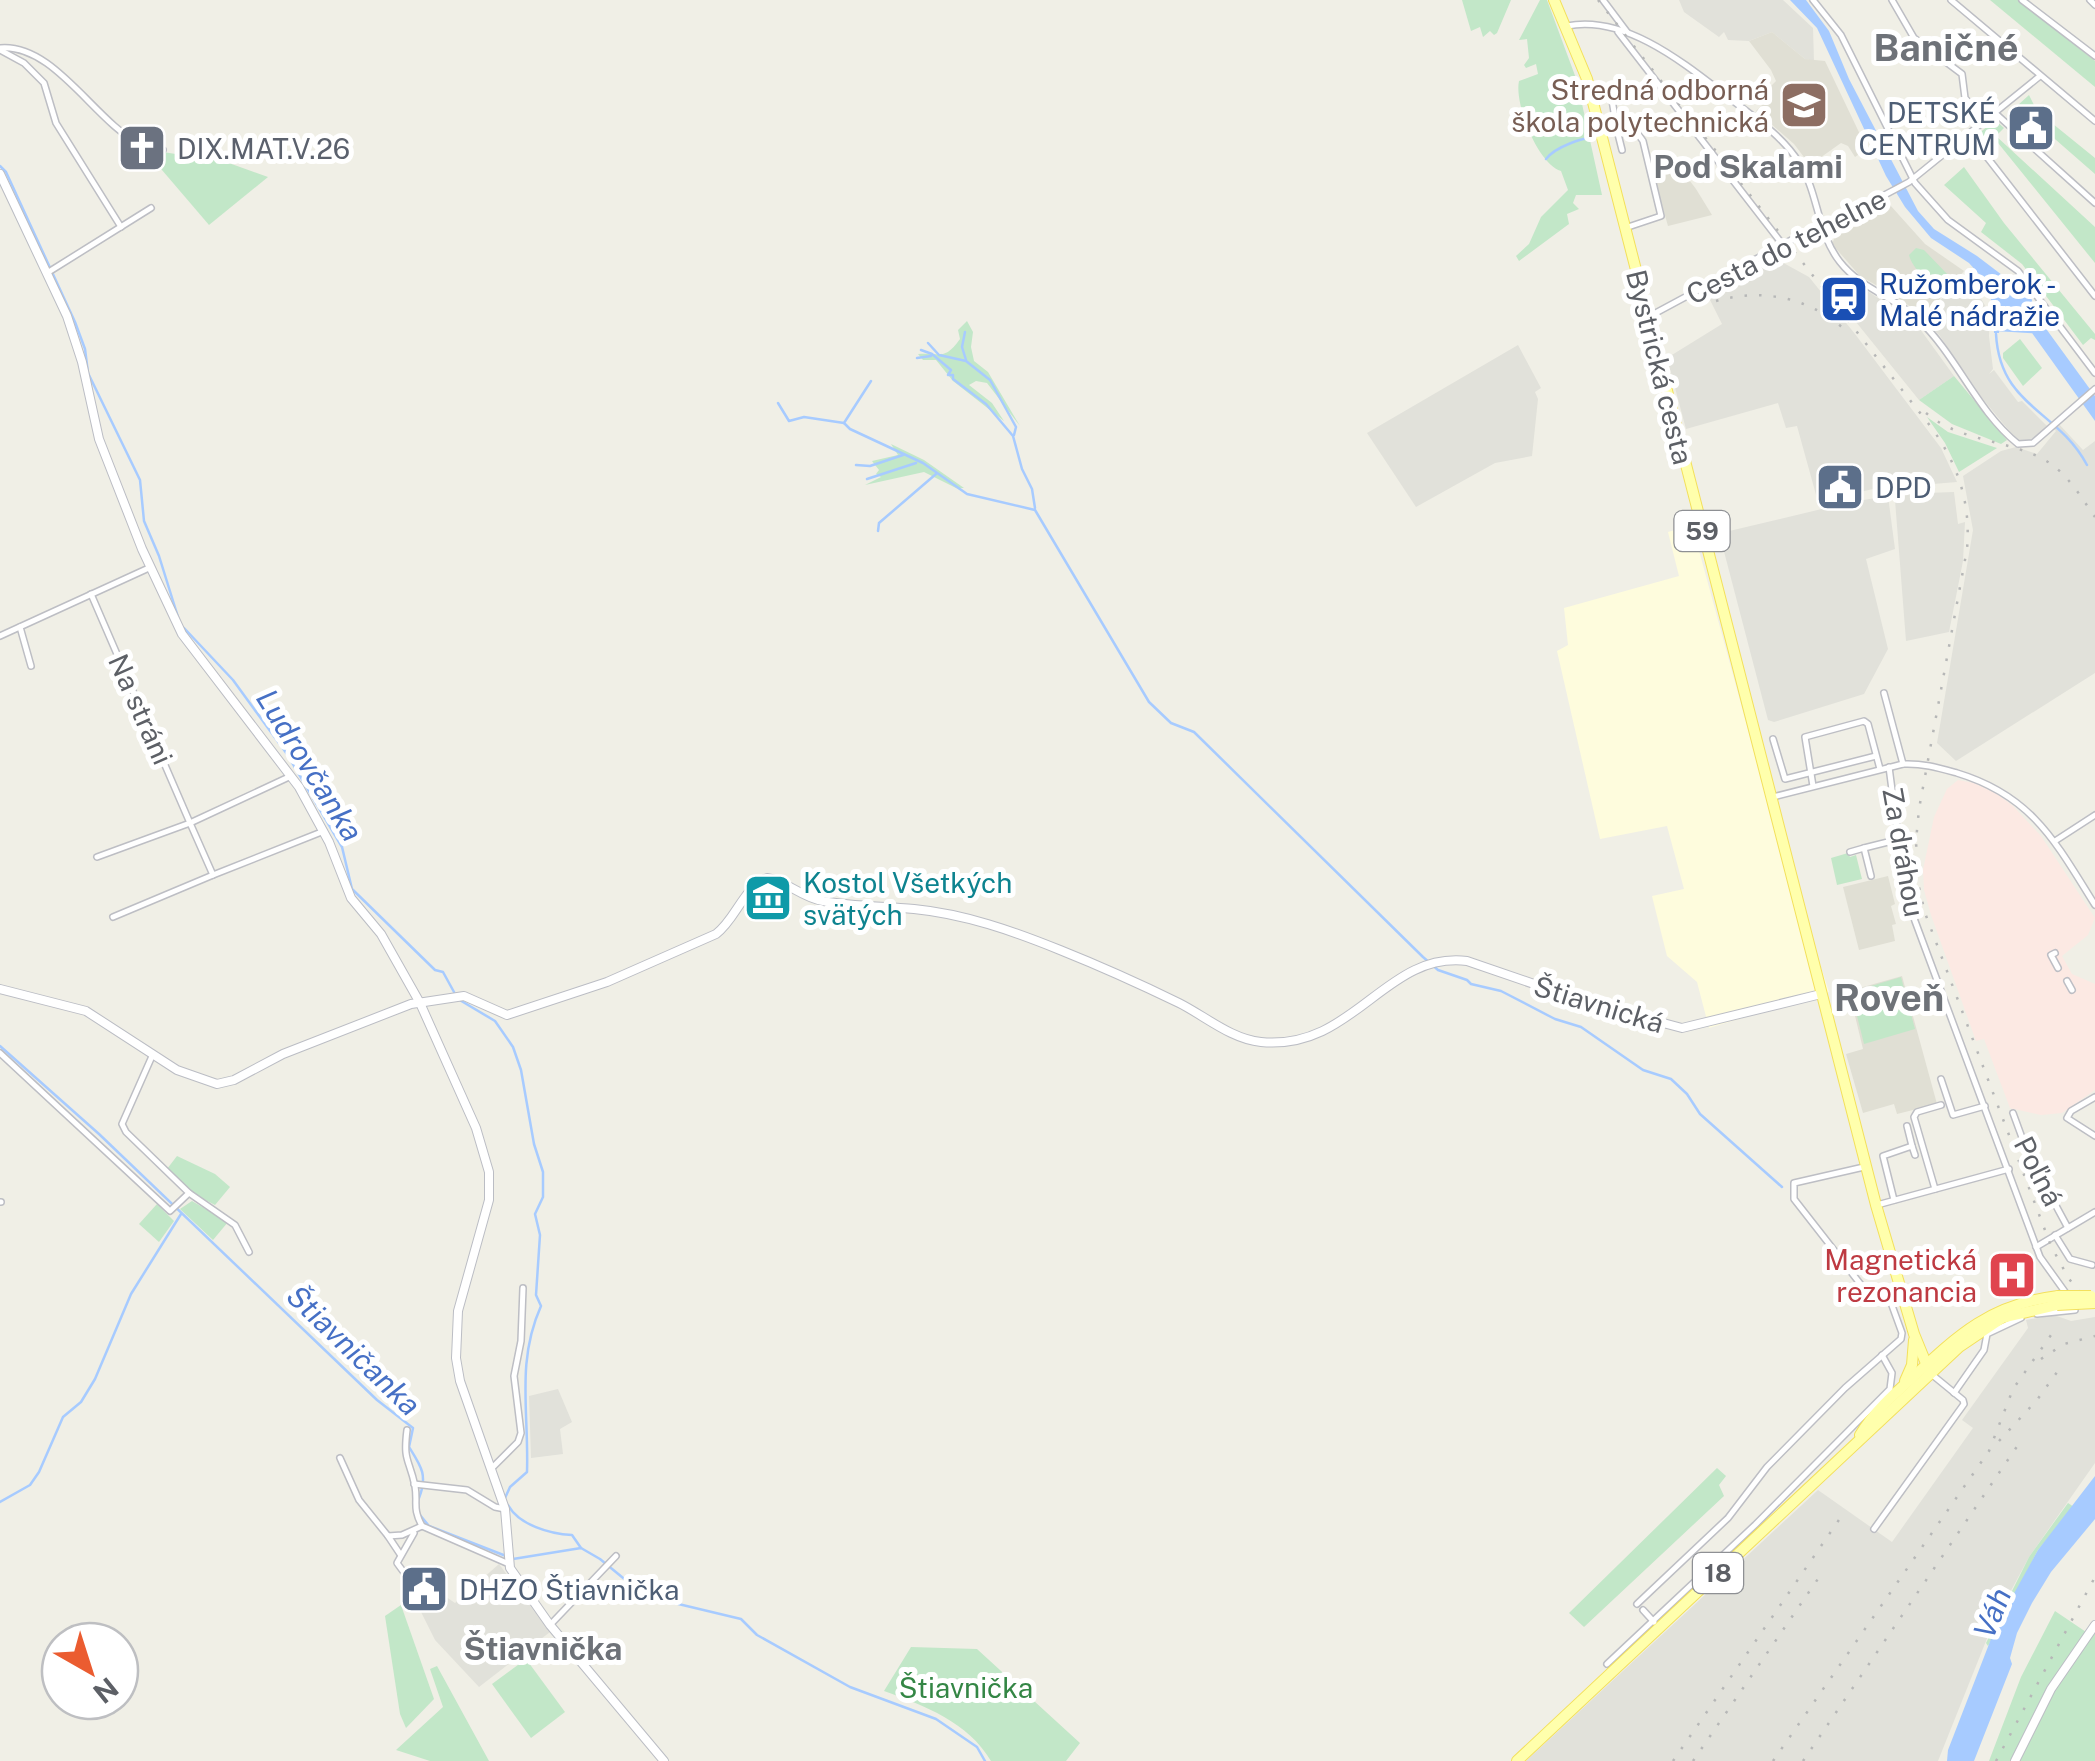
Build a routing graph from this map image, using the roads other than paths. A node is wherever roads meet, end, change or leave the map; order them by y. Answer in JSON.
{"nodes":[{"id":1,"x":1554,"y":0,"type":"edge"},
{"id":2,"x":1603,"y":0,"type":"edge"},
{"id":3,"x":1812,"y":0,"type":"edge"},
{"id":4,"x":1892,"y":0,"type":"edge"},
{"id":5,"x":1951,"y":0,"type":"edge"},
{"id":6,"x":2022,"y":0,"type":"edge"},
{"id":7,"x":2090,"y":0,"type":"edge"},
{"id":8,"x":2095,"y":6,"type":"edge"},
{"id":9,"x":1567,"y":26,"type":"junction"},
{"id":10,"x":1618,"y":32,"type":"junction"},
{"id":11,"x":1629,"y":35,"type":"junction"},
{"id":12,"x":0,"y":49,"type":"edge"},
{"id":13,"x":32,"y":55,"type":"junction"},
{"id":14,"x":2095,"y":56,"type":"edge"},
{"id":15,"x":24,"y":64,"type":"junction"},
{"id":16,"x":2040,"y":76,"type":"junction"},
{"id":17,"x":1612,"y":100,"type":"dead end"},
{"id":18,"x":1996,"y":113,"type":"junction"},
{"id":19,"x":1985,"y":120,"type":"junction"},
{"id":20,"x":2095,"y":121,"type":"edge"},
{"id":21,"x":1616,"y":130,"type":"junction"},
{"id":22,"x":1968,"y":134,"type":"junction"},
{"id":23,"x":163,"y":150,"type":"dead end"},
{"id":24,"x":1622,"y":150,"type":"dead end"},
{"id":25,"x":0,"y":174,"type":"edge"},
{"id":26,"x":1911,"y":181,"type":"junction"},
{"id":27,"x":2095,"y":203,"type":"edge"},
{"id":28,"x":150,"y":208,"type":"dead end"},
{"id":29,"x":121,"y":226,"type":"junction"},
{"id":30,"x":1821,"y":226,"type":"junction"},
{"id":31,"x":1625,"y":228,"type":"junction"},
{"id":32,"x":1782,"y":245,"type":"junction"},
{"id":33,"x":48,"y":273,"type":"junction"},
{"id":34,"x":2095,"y":296,"type":"edge"},
{"id":35,"x":1648,"y":317,"type":"junction"},
{"id":36,"x":2095,"y":373,"type":"edge"},
{"id":37,"x":2094,"y":390,"type":"edge"},
{"id":38,"x":150,"y":567,"type":"junction"},
{"id":39,"x":91,"y":594,"type":"junction"},
{"id":40,"x":20,"y":627,"type":"junction"},
{"id":41,"x":0,"y":636,"type":"edge"},
{"id":42,"x":31,"y":666,"type":"dead end"},
{"id":43,"x":1884,"y":693,"type":"dead end"},
{"id":44,"x":1773,"y":739,"type":"dead end"},
{"id":45,"x":1876,"y":756,"type":"junction"},
{"id":46,"x":1903,"y":764,"type":"junction"},
{"id":47,"x":1889,"y":767,"type":"junction"},
{"id":48,"x":1880,"y":769,"type":"junction"},
{"id":49,"x":1810,"y":772,"type":"junction"},
{"id":50,"x":291,"y":776,"type":"junction"},
{"id":51,"x":1813,"y":786,"type":"junction"},
{"id":52,"x":1772,"y":797,"type":"junction"},
{"id":53,"x":2095,"y":815,"type":"edge"},
{"id":54,"x":190,"y":823,"type":"junction"},
{"id":55,"x":324,"y":831,"type":"junction"},
{"id":56,"x":1900,"y":839,"type":"junction"},
{"id":57,"x":2055,"y":841,"type":"junction"},
{"id":58,"x":1864,"y":848,"type":"junction"},
{"id":59,"x":1850,"y":852,"type":"dead end"},
{"id":60,"x":98,"y":858,"type":"dead end"},
{"id":61,"x":212,"y":875,"type":"junction"},
{"id":62,"x":1871,"y":876,"type":"dead end"},
{"id":63,"x":2095,"y":905,"type":"edge"},
{"id":64,"x":113,"y":918,"type":"dead end"},
{"id":65,"x":2056,"y":953,"type":"dead end"},
{"id":66,"x":2058,"y":968,"type":"dead end"},
{"id":67,"x":2066,"y":981,"type":"dead end"},
{"id":68,"x":0,"y":988,"type":"edge"},
{"id":69,"x":2072,"y":990,"type":"dead end"},
{"id":70,"x":1822,"y":994,"type":"junction"},
{"id":71,"x":420,"y":1003,"type":"junction"},
{"id":72,"x":0,"y":1053,"type":"edge"},
{"id":73,"x":152,"y":1054,"type":"junction"},
{"id":74,"x":1941,"y":1078,"type":"dead end"},
{"id":75,"x":2095,"y":1097,"type":"edge"},
{"id":76,"x":1940,"y":1106,"type":"dead end"},
{"id":77,"x":1985,"y":1106,"type":"junction"},
{"id":78,"x":2013,"y":1114,"type":"dead end"},
{"id":79,"x":1906,"y":1126,"type":"dead end"},
{"id":80,"x":2095,"y":1136,"type":"edge"},
{"id":81,"x":1912,"y":1146,"type":"junction"},
{"id":82,"x":1915,"y":1155,"type":"dead end"},
{"id":83,"x":1866,"y":1166,"type":"junction"},
{"id":84,"x":2009,"y":1169,"type":"junction"},
{"id":85,"x":1935,"y":1189,"type":"junction"},
{"id":86,"x":189,"y":1193,"type":"junction"},
{"id":87,"x":1894,"y":1200,"type":"junction"},
{"id":88,"x":1876,"y":1205,"type":"junction"},
{"id":89,"x":2095,"y":1212,"type":"edge"},
{"id":90,"x":2068,"y":1228,"type":"junction"},
{"id":91,"x":2055,"y":1235,"type":"junction"},
{"id":92,"x":2036,"y":1247,"type":"junction"},
{"id":93,"x":249,"y":1252,"type":"dead end"},
{"id":94,"x":2092,"y":1266,"type":"dead end"},
{"id":95,"x":523,"y":1288,"type":"dead end"},
{"id":96,"x":2094,"y":1298,"type":"edge"},
{"id":97,"x":2058,"y":1301,"type":"junction"},
{"id":98,"x":1908,"y":1335,"type":"junction"},
{"id":99,"x":1946,"y":1346,"type":"junction"},
{"id":100,"x":1882,"y":1355,"type":"junction"},
{"id":101,"x":1928,"y":1369,"type":"junction"},
{"id":102,"x":1903,"y":1386,"type":"junction"},
{"id":103,"x":1954,"y":1393,"type":"junction"},
{"id":104,"x":407,"y":1430,"type":"dead end"},
{"id":105,"x":1856,"y":1440,"type":"junction"},
{"id":106,"x":340,"y":1458,"type":"dead end"},
{"id":107,"x":491,"y":1469,"type":"junction"},
{"id":108,"x":421,"y":1483,"type":"junction"},
{"id":109,"x":505,"y":1509,"type":"junction"},
{"id":110,"x":422,"y":1526,"type":"junction"},
{"id":111,"x":1874,"y":1529,"type":"dead end"},
{"id":112,"x":416,"y":1532,"type":"junction"},
{"id":113,"x":388,"y":1536,"type":"junction"},
{"id":114,"x":401,"y":1554,"type":"junction"},
{"id":115,"x":616,"y":1556,"type":"dead end"},
{"id":116,"x":509,"y":1560,"type":"junction"},
{"id":117,"x":419,"y":1593,"type":"dead end"},
{"id":118,"x":1637,"y":1604,"type":"dead end"},
{"id":119,"x":1643,"y":1610,"type":"dead end"},
{"id":120,"x":1656,"y":1625,"type":"junction"},
{"id":121,"x":2095,"y":1625,"type":"edge"},
{"id":122,"x":550,"y":1626,"type":"junction"},
{"id":123,"x":1607,"y":1664,"type":"dead end"},
{"id":124,"x":664,"y":1761,"type":"edge"},
{"id":125,"x":1517,"y":1761,"type":"edge"},
{"id":126,"x":2014,"y":1761,"type":"edge"}],
"edges":[{"from":1,"to":9,"type":"main road","name":"Bystrická cesta","number":"59"},
{"from":2,"to":11,"type":"street"},
{"from":3,"to":26,"type":"street"},
{"from":4,"to":19,"type":"street"},
{"from":5,"to":16,"type":"street"},
{"from":6,"to":14,"type":"street"},
{"from":7,"to":8,"type":"street"},
{"from":9,"to":10,"type":"street"},
{"from":9,"to":31,"type":"main road","name":"Bystrická cesta","number":"59"},
{"from":10,"to":11,"type":"street"},
{"from":10,"to":32,"type":"street"},
{"from":11,"to":30,"type":"street"},
{"from":12,"to":13,"type":"street"},
{"from":12,"to":15,"type":"street"},
{"from":13,"to":15,"type":"street"},
{"from":13,"to":23,"type":"street"},
{"from":15,"to":29,"type":"street"},
{"from":16,"to":18,"type":"street","name":"Cesta do tehelne"},
{"from":16,"to":20,"type":"street"},
{"from":17,"to":21,"type":"street"},
{"from":18,"to":19,"type":"street","name":"Cesta do tehelne"},
{"from":18,"to":27,"type":"street"},
{"from":19,"to":22,"type":"street","name":"Cesta do tehelne"},
{"from":21,"to":24,"type":"street"},
{"from":21,"to":31,"type":"street"},
{"from":22,"to":26,"type":"street","name":"Cesta do tehelne"},
{"from":22,"to":34,"type":"street"},
{"from":25,"to":33,"type":"street"},
{"from":26,"to":30,"type":"street","name":"Cesta do tehelne"},
{"from":26,"to":36,"type":"street"},
{"from":28,"to":29,"type":"street"},
{"from":29,"to":33,"type":"street"},
{"from":30,"to":32,"type":"street","name":"Cesta do tehelne"},
{"from":30,"to":37,"type":"street"},
{"from":31,"to":35,"type":"main road","name":"Bystrická cesta","number":"59"},
{"from":32,"to":35,"type":"street","name":"Cesta do tehelne"},
{"from":33,"to":38,"type":"street"},
{"from":35,"to":52,"type":"main road","name":"Bystrická cesta","number":"59"},
{"from":38,"to":39,"type":"street"},
{"from":38,"to":50,"type":"street"},
{"from":39,"to":40,"type":"street"},
{"from":39,"to":54,"type":"street","name":"Na stráni"},
{"from":40,"to":41,"type":"street"},
{"from":40,"to":42,"type":"street"},
{"from":43,"to":46,"type":"street","name":"Za dráhou"},
{"from":44,"to":49,"type":"street"},
{"from":45,"to":48,"type":"street"},
{"from":45,"to":49,"type":"street"},
{"from":45,"to":49,"type":"street"},
{"from":46,"to":47,"type":"street"},
{"from":46,"to":57,"type":"street"},
{"from":47,"to":48,"type":"street"},
{"from":47,"to":56,"type":"street","name":"Za dráhou"},
{"from":48,"to":51,"type":"street"},
{"from":49,"to":51,"type":"street"},
{"from":50,"to":54,"type":"street"},
{"from":50,"to":55,"type":"street"},
{"from":51,"to":52,"type":"street"},
{"from":52,"to":70,"type":"main road","name":"Bystrická cesta","number":"59"},
{"from":53,"to":57,"type":"street"},
{"from":54,"to":60,"type":"street"},
{"from":54,"to":61,"type":"street","name":"Na stráni"},
{"from":55,"to":61,"type":"street"},
{"from":55,"to":71,"type":"street"},
{"from":56,"to":58,"type":"street","name":"Za dráhou"},
{"from":56,"to":77,"type":"street","name":"Za dráhou"},
{"from":57,"to":63,"type":"street"},
{"from":58,"to":59,"type":"street","name":"Za dráhou"},
{"from":58,"to":62,"type":"street","name":"Za dráhou"},
{"from":61,"to":64,"type":"street"},
{"from":65,"to":66,"type":"street"},
{"from":67,"to":69,"type":"street"},
{"from":68,"to":73,"type":"street"},
{"from":70,"to":71,"type":"street","name":"Štiavnická"},
{"from":70,"to":83,"type":"main road","name":"Bystrická cesta","number":"59"},
{"from":71,"to":73,"type":"street"},
{"from":71,"to":107,"type":"street"},
{"from":72,"to":86,"type":"street"},
{"from":73,"to":86,"type":"street"},
{"from":74,"to":77,"type":"street"},
{"from":75,"to":80,"type":"street"},
{"from":76,"to":85,"type":"street"},
{"from":77,"to":84,"type":"street","name":"Za dráhou"},
{"from":78,"to":90,"type":"street","name":"Poľná"},
{"from":79,"to":81,"type":"street"},
{"from":81,"to":82,"type":"street"},
{"from":81,"to":87,"type":"street"},
{"from":83,"to":88,"type":"main road","name":"Bystrická cesta","number":"59"},
{"from":83,"to":98,"type":"street"},
{"from":84,"to":85,"type":"street"},
{"from":84,"to":92,"type":"street","name":"Za dráhou"},
{"from":85,"to":87,"type":"street"},
{"from":86,"to":93,"type":"street"},
{"from":87,"to":88,"type":"street"},
{"from":88,"to":98,"type":"main road","name":"Bystrická cesta","number":"59"},
{"from":89,"to":90,"type":"street","name":"Poľná"},
{"from":90,"to":91,"type":"street","name":"Poľná"},
{"from":91,"to":92,"type":"street","name":"Poľná"},
{"from":91,"to":94,"type":"street","name":"Poľná"},
{"from":92,"to":103,"type":"street","name":"Za dráhou"},
{"from":95,"to":107,"type":"street"},
{"from":96,"to":97,"type":"main road","number":"18","bridge":true},
{"from":97,"to":99,"type":"main road","number":"18"},
{"from":97,"to":101,"type":"main road","number":"18"},
{"from":98,"to":99,"type":"main road"},
{"from":98,"to":100,"type":"street"},
{"from":98,"to":101,"type":"main road","name":"Bystrická cesta","number":"59"},
{"from":98,"to":102,"type":"main road"},
{"from":99,"to":101,"type":"main road","number":"18"},
{"from":100,"to":118,"type":"street"},
{"from":100,"to":120,"type":"street"},
{"from":101,"to":102,"type":"main road","number":"18"},
{"from":101,"to":103,"type":"street"},
{"from":101,"to":105,"type":"main road","number":"18"},
{"from":102,"to":105,"type":"main road","number":"18"},
{"from":103,"to":111,"type":"street"},
{"from":104,"to":108,"type":"street"},
{"from":105,"to":120,"type":"main road","number":"18"},
{"from":106,"to":113,"type":"street"},
{"from":107,"to":109,"type":"street"},
{"from":108,"to":109,"type":"street"},
{"from":108,"to":110,"type":"street"},
{"from":109,"to":116,"type":"street"},
{"from":110,"to":112,"type":"street"},
{"from":110,"to":116,"type":"street"},
{"from":112,"to":113,"type":"street"},
{"from":112,"to":114,"type":"street"},
{"from":113,"to":114,"type":"street"},
{"from":114,"to":117,"type":"street"},
{"from":115,"to":122,"type":"street"},
{"from":116,"to":122,"type":"street"},
{"from":119,"to":120,"type":"street"},
{"from":120,"to":123,"type":"street"},
{"from":120,"to":125,"type":"main road","number":"18"},
{"from":121,"to":126,"type":"street"},
{"from":122,"to":124,"type":"street"}]}
